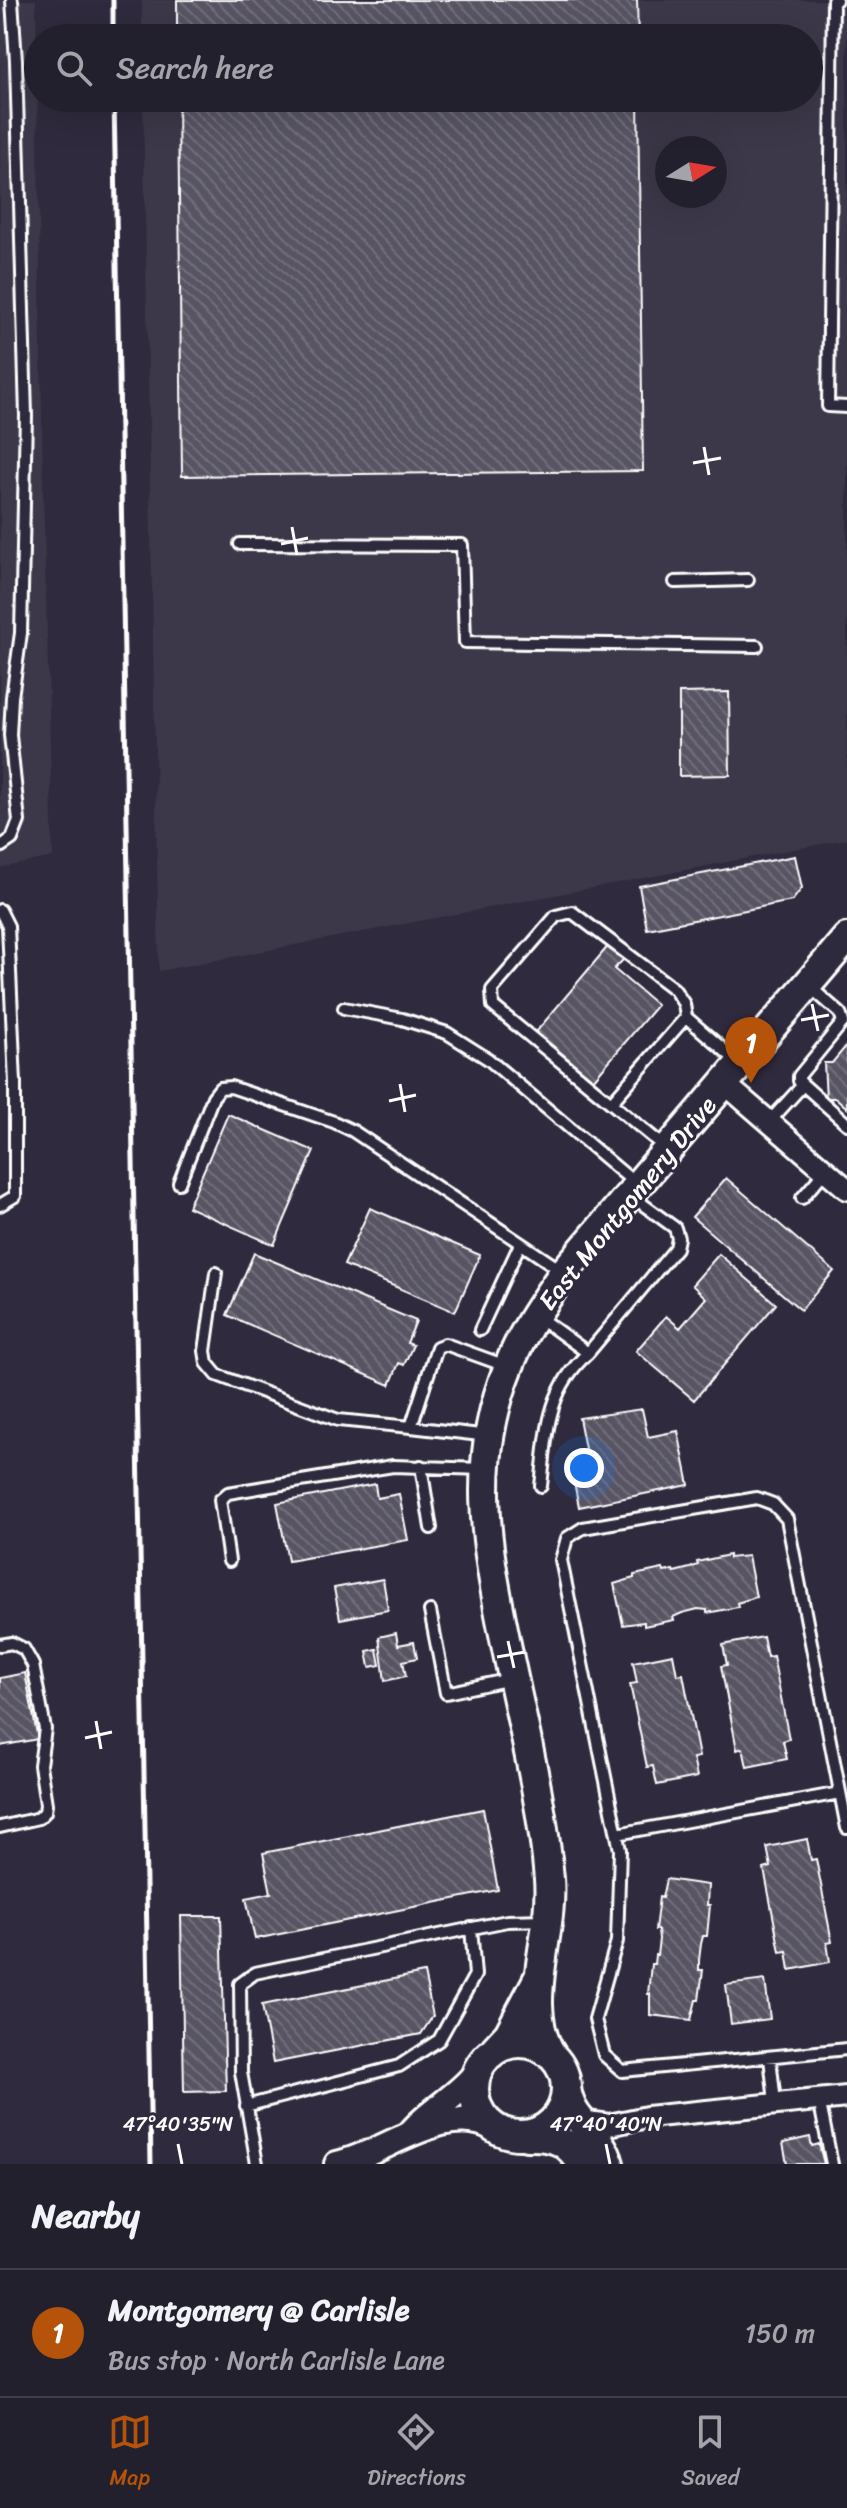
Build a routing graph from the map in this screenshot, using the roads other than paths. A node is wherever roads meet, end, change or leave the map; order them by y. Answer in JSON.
{"nodes":[{"id":1,"x":12,"y":0,"type":"edge"},
{"id":2,"x":836,"y":0,"type":"edge"},
{"id":3,"x":847,"y":407,"type":"edge"},
{"id":4,"x":240,"y":544,"type":"dead end"},
{"id":5,"x":748,"y":580,"type":"dead end"},
{"id":6,"x":675,"y":582,"type":"dead end"},
{"id":7,"x":757,"y":646,"type":"dead end"},
{"id":8,"x":0,"y":847,"type":"edge"},
{"id":9,"x":0,"y":910,"type":"edge"},
{"id":10,"x":847,"y":938,"type":"edge"},
{"id":11,"x":807,"y":985,"type":"junction"},
{"id":12,"x":344,"y":1008,"type":"dead end"},
{"id":13,"x":686,"y":1017,"type":"junction"},
{"id":14,"x":732,"y":1074,"type":"junction"},
{"id":15,"x":802,"y":1086,"type":"junction"},
{"id":16,"x":611,"y":1103,"type":"junction"},
{"id":17,"x":769,"y":1122,"type":"junction"},
{"id":18,"x":847,"y":1124,"type":"edge"},
{"id":19,"x":668,"y":1149,"type":"junction"},
{"id":20,"x":826,"y":1170,"type":"junction"},
{"id":21,"x":179,"y":1183,"type":"dead end"},
{"id":22,"x":847,"y":1189,"type":"edge"},
{"id":23,"x":634,"y":1190,"type":"junction"},
{"id":24,"x":802,"y":1198,"type":"dead end"},
{"id":25,"x":0,"y":1205,"type":"edge"},
{"id":26,"x":520,"y":1244,"type":"junction"},
{"id":27,"x":564,"y":1272,"type":"junction"},
{"id":28,"x":216,"y":1273,"type":"dead end"},
{"id":29,"x":536,"y":1315,"type":"junction"},
{"id":30,"x":480,"y":1330,"type":"dead end"},
{"id":31,"x":588,"y":1353,"type":"junction"},
{"id":32,"x":508,"y":1367,"type":"junction"},
{"id":33,"x":411,"y":1427,"type":"junction"},
{"id":34,"x":490,"y":1436,"type":"junction"},
{"id":35,"x":421,"y":1466,"type":"junction"},
{"id":36,"x":485,"y":1469,"type":"junction"},
{"id":37,"x":541,"y":1486,"type":"dead end"},
{"id":38,"x":431,"y":1528,"type":"dead end"},
{"id":39,"x":229,"y":1561,"type":"dead end"},
{"id":40,"x":430,"y":1611,"type":"dead end"},
{"id":41,"x":0,"y":1645,"type":"edge"},
{"id":42,"x":513,"y":1679,"type":"junction"},
{"id":43,"x":840,"y":1793,"type":"junction"},
{"id":44,"x":0,"y":1827,"type":"edge"},
{"id":45,"x":847,"y":1828,"type":"edge"},
{"id":46,"x":617,"y":1834,"type":"junction"},
{"id":47,"x":550,"y":1919,"type":"junction"},
{"id":48,"x":471,"y":1928,"type":"junction"},
{"id":49,"x":538,"y":1978,"type":"junction"},
{"id":50,"x":495,"y":2049,"type":"junction"},
{"id":51,"x":847,"y":2049,"type":"edge"},
{"id":52,"x":553,"y":2057,"type":"junction"},
{"id":53,"x":770,"y":2058,"type":"junction"},
{"id":54,"x":476,"y":2073,"type":"junction"},
{"id":55,"x":566,"y":2084,"type":"junction"},
{"id":56,"x":847,"y":2097,"type":"edge"},
{"id":57,"x":819,"y":2099,"type":"junction"},
{"id":58,"x":775,"y":2102,"type":"junction"},
{"id":59,"x":246,"y":2106,"type":"junction"},
{"id":60,"x":574,"y":2115,"type":"junction"},
{"id":61,"x":633,"y":2120,"type":"junction"},
{"id":62,"x":494,"y":2128,"type":"junction"},
{"id":63,"x":408,"y":2135,"type":"junction"},
{"id":64,"x":522,"y":2136,"type":"junction"},
{"id":65,"x":592,"y":2157,"type":"edge"},
{"id":66,"x":257,"y":2164,"type":"edge"},
{"id":67,"x":337,"y":2164,"type":"edge"},
{"id":68,"x":832,"y":2164,"type":"edge"}],
"edges":[{"from":1,"to":8,"type":"lane"},
{"from":2,"to":3,"type":"lane"},
{"from":4,"to":7,"type":"lane"},
{"from":5,"to":6,"type":"lane"},
{"from":9,"to":25,"type":"lane"},
{"from":10,"to":11,"type":"main road","name":"East Montgomery Drive"},
{"from":11,"to":14,"type":"main road","name":"East Montgomery Drive"},
{"from":11,"to":15,"type":"lane"},
{"from":12,"to":23,"type":"lane"},
{"from":13,"to":14,"type":"lane"},
{"from":13,"to":16,"type":"lane"},
{"from":13,"to":16,"type":"lane"},
{"from":14,"to":17,"type":"street"},
{"from":14,"to":19,"type":"main road","name":"East Montgomery Drive"},
{"from":15,"to":17,"type":"lane"},
{"from":15,"to":18,"type":"lane"},
{"from":16,"to":19,"type":"lane"},
{"from":17,"to":20,"type":"street"},
{"from":19,"to":23,"type":"main road","name":"East Montgomery Drive"},
{"from":20,"to":22,"type":"street"},
{"from":20,"to":24,"type":"lane"},
{"from":21,"to":26,"type":"lane"},
{"from":23,"to":27,"type":"main road","name":"East Montgomery Drive"},
{"from":23,"to":31,"type":"lane"},
{"from":26,"to":27,"type":"lane"},
{"from":26,"to":30,"type":"lane"},
{"from":27,"to":29,"type":"main road","name":"East Montgomery Drive"},
{"from":28,"to":33,"type":"lane"},
{"from":29,"to":31,"type":"lane"},
{"from":29,"to":32,"type":"main road","name":"East Montgomery Drive"},
{"from":31,"to":37,"type":"lane"},
{"from":32,"to":33,"type":"lane"},
{"from":32,"to":34,"type":"main road","name":"East Montgomery Drive"},
{"from":33,"to":34,"type":"lane"},
{"from":34,"to":36,"type":"main road","name":"East Montgomery Drive"},
{"from":35,"to":36,"type":"lane"},
{"from":35,"to":38,"type":"lane"},
{"from":35,"to":39,"type":"lane"},
{"from":36,"to":42,"type":"main road","name":"East Montgomery Drive"},
{"from":40,"to":42,"type":"lane"},
{"from":41,"to":44,"type":"lane"},
{"from":42,"to":47,"type":"main road","name":"East Montgomery Drive"},
{"from":43,"to":45,"type":"lane"},
{"from":43,"to":46,"type":"lane"},
{"from":43,"to":46,"type":"lane"},
{"from":46,"to":53,"type":"lane"},
{"from":47,"to":48,"type":"lane"},
{"from":47,"to":49,"type":"main road","name":"East Montgomery Drive"},
{"from":48,"to":59,"type":"lane"},
{"from":48,"to":59,"type":"lane"},
{"from":49,"to":50,"type":"main road","name":"East Montgomery Drive"},
{"from":49,"to":52,"type":"main road","name":"East Montgomery Drive"},
{"from":50,"to":52,"type":"main road"},
{"from":50,"to":54,"type":"main road"},
{"from":51,"to":53,"type":"lane"},
{"from":52,"to":55,"type":"main road"},
{"from":53,"to":58,"type":"lane"},
{"from":54,"to":62,"type":"main road"},
{"from":54,"to":63,"type":"street"},
{"from":55,"to":60,"type":"main road"},
{"from":55,"to":64,"type":"main road"},
{"from":56,"to":57,"type":"street"},
{"from":57,"to":58,"type":"street"},
{"from":57,"to":68,"type":"lane"},
{"from":58,"to":61,"type":"street"},
{"from":59,"to":66,"type":"lane"},
{"from":60,"to":61,"type":"street"},
{"from":60,"to":65,"type":"main road"},
{"from":61,"to":65,"type":"street"},
{"from":62,"to":63,"type":"street"},
{"from":62,"to":64,"type":"main road"},
{"from":63,"to":67,"type":"street"},
{"from":64,"to":65,"type":"main road"}]}
